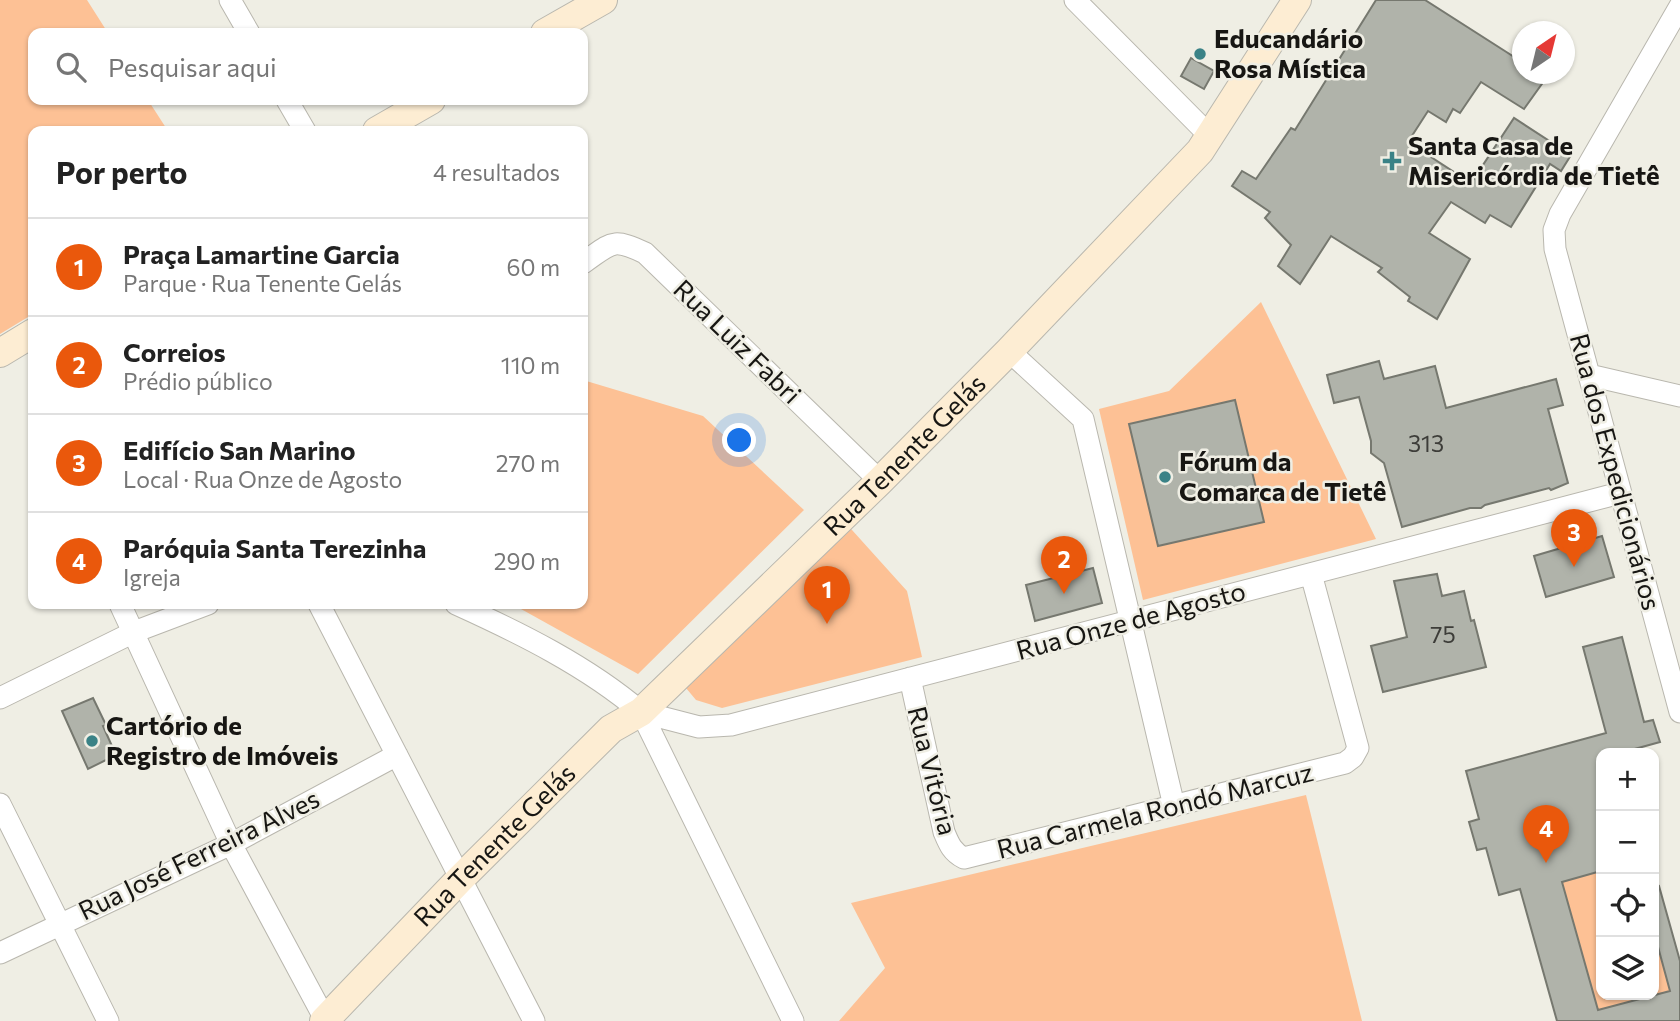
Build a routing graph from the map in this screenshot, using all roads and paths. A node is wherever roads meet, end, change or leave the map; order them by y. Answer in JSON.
{"nodes":[{"id":1,"x":230,"y":0,"type":"edge"},
{"id":2,"x":603,"y":0,"type":"edge"},
{"id":3,"x":1075,"y":0,"type":"edge"},
{"id":4,"x":1297,"y":0,"type":"edge"},
{"id":5,"x":1680,"y":6,"type":"edge"},
{"id":6,"x":246,"y":28,"type":"edge"},
{"id":7,"x":554,"y":28,"type":"edge"},
{"id":8,"x":290,"y":105,"type":"edge"},
{"id":9,"x":422,"y":105,"type":"edge"},
{"id":10,"x":302,"y":126,"type":"edge"},
{"id":11,"x":386,"y":126,"type":"edge"},
{"id":12,"x":1210,"y":136,"type":"junction"},
{"id":13,"x":588,"y":260,"type":"edge"},
{"id":14,"x":28,"y":336,"type":"edge"},
{"id":15,"x":1009,"y":351,"type":"junction"},
{"id":16,"x":0,"y":353,"type":"edge"},
{"id":17,"x":1589,"y":375,"type":"junction"},
{"id":18,"x":1680,"y":396,"type":"edge"},
{"id":19,"x":880,"y":481,"type":"junction"},
{"id":20,"x":1620,"y":493,"type":"junction"},
{"id":21,"x":1311,"y":574,"type":"junction"},
{"id":22,"x":122,"y":609,"type":"edge"},
{"id":23,"x":195,"y":609,"type":"edge"},
{"id":24,"x":322,"y":609,"type":"edge"},
{"id":25,"x":467,"y":609,"type":"edge"},
{"id":26,"x":1131,"y":621,"type":"junction"},
{"id":27,"x":134,"y":632,"type":"junction"},
{"id":28,"x":910,"y":678,"type":"junction"},
{"id":29,"x":0,"y":698,"type":"edge"},
{"id":30,"x":641,"y":712,"type":"junction"},
{"id":31,"x":1680,"y":712,"type":"edge"},
{"id":32,"x":397,"y":755,"type":"junction"},
{"id":33,"x":0,"y":804,"type":"edge"},
{"id":34,"x":1174,"y":806,"type":"junction"},
{"id":35,"x":231,"y":844,"type":"junction"},
{"id":36,"x":964,"y":858,"type":"joint"},
{"id":37,"x":461,"y":878,"type":"junction"},
{"id":38,"x":59,"y":924,"type":"junction"},
{"id":39,"x":0,"y":953,"type":"edge"},
{"id":40,"x":325,"y":1020,"type":"edge"},
{"id":41,"x":108,"y":1021,"type":"edge"},
{"id":42,"x":534,"y":1021,"type":"edge"},
{"id":43,"x":793,"y":1021,"type":"edge"}],
"edges":[{"from":1,"to":6,"type":"street"},
{"from":2,"to":7,"type":"street"},
{"from":3,"to":12,"type":"street"},
{"from":4,"to":12,"type":"street","name":"Rua Tenente Gelás"},
{"from":5,"to":17,"type":"street","name":"Rua dos Expedicionários"},
{"from":8,"to":10,"type":"street"},
{"from":9,"to":11,"type":"street"},
{"from":12,"to":15,"type":"street","name":"Rua Tenente Gelás"},
{"from":13,"to":19,"type":"street","name":"Rua Luiz Fabri"},
{"from":14,"to":16,"type":"street"},
{"from":15,"to":19,"type":"street","name":"Rua Tenente Gelás"},
{"from":15,"to":26,"type":"street"},
{"from":17,"to":18,"type":"street"},
{"from":17,"to":20,"type":"street","name":"Rua dos Expedicionários"},
{"from":19,"to":30,"type":"street","name":"Rua Tenente Gelás"},
{"from":20,"to":21,"type":"street","name":"Rua Onze de Agosto"},
{"from":20,"to":31,"type":"street","name":"Rua dos Expedicionários"},
{"from":21,"to":26,"type":"street","name":"Rua Onze de Agosto"},
{"from":21,"to":34,"type":"street","name":"Rua Carmela Rondó Marcuz"},
{"from":22,"to":27,"type":"street"},
{"from":23,"to":27,"type":"street"},
{"from":24,"to":32,"type":"street"},
{"from":25,"to":30,"type":"street"},
{"from":26,"to":28,"type":"street","name":"Rua Onze de Agosto"},
{"from":26,"to":34,"type":"street"},
{"from":27,"to":29,"type":"street"},
{"from":27,"to":35,"type":"street"},
{"from":28,"to":30,"type":"street","name":"Rua Onze de Agosto"},
{"from":28,"to":36,"type":"street","name":"Rua Vitória"},
{"from":30,"to":37,"type":"street","name":"Rua Tenente Gelás"},
{"from":30,"to":43,"type":"street"},
{"from":32,"to":35,"type":"street","name":"Rua José Ferreira Alves"},
{"from":32,"to":37,"type":"street"},
{"from":33,"to":38,"type":"street"},
{"from":34,"to":36,"type":"street","name":"Rua Carmela Rondó Marcuz"},
{"from":35,"to":38,"type":"street","name":"Rua José Ferreira Alves"},
{"from":35,"to":40,"type":"street"},
{"from":37,"to":40,"type":"street","name":"Rua Tenente Gelás"},
{"from":37,"to":42,"type":"street"},
{"from":38,"to":39,"type":"street","name":"Rua José Ferreira Alves"},
{"from":38,"to":41,"type":"street"}]}
